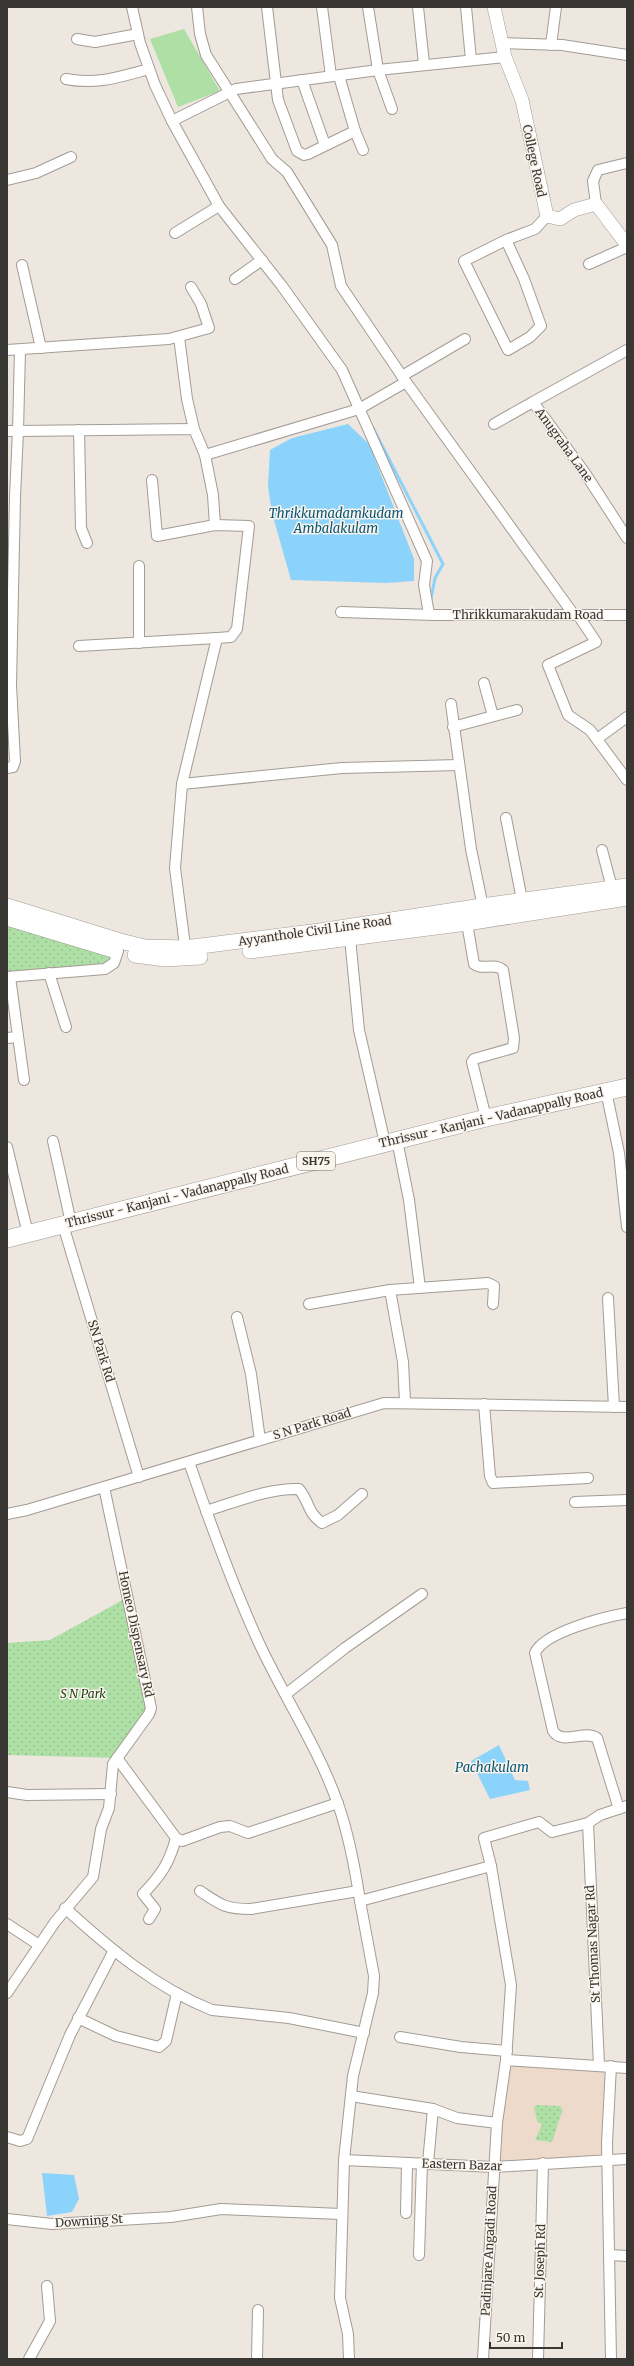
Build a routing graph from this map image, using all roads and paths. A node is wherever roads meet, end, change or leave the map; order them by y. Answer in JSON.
{"nodes":[{"id":1,"x":132,"y":7,"type":"edge"},
{"id":2,"x":197,"y":7,"type":"edge"},
{"id":3,"x":267,"y":7,"type":"edge"},
{"id":4,"x":322,"y":7,"type":"edge"},
{"id":5,"x":368,"y":7,"type":"edge"},
{"id":6,"x":418,"y":7,"type":"edge"},
{"id":7,"x":466,"y":7,"type":"edge"},
{"id":8,"x":494,"y":7,"type":"edge"},
{"id":9,"x":556,"y":7,"type":"edge"},
{"id":10,"x":138,"y":34,"type":"junction"},
{"id":11,"x":77,"y":39,"type":"dead end"},
{"id":12,"x":502,"y":43,"type":"junction"},
{"id":13,"x":551,"y":45,"type":"junction"},
{"id":14,"x":627,"y":54,"type":"edge"},
{"id":15,"x":505,"y":57,"type":"junction"},
{"id":16,"x":470,"y":60,"type":"junction"},
{"id":17,"x":424,"y":64,"type":"junction"},
{"id":18,"x":149,"y":69,"type":"junction"},
{"id":19,"x":378,"y":70,"type":"junction"},
{"id":20,"x":335,"y":76,"type":"junction"},
{"id":21,"x":66,"y":79,"type":"dead end"},
{"id":22,"x":302,"y":80,"type":"junction"},
{"id":23,"x":275,"y":82,"type":"junction"},
{"id":24,"x":229,"y":92,"type":"junction"},
{"id":25,"x":392,"y":109,"type":"dead end"},
{"id":26,"x":172,"y":121,"type":"junction"},
{"id":27,"x":355,"y":131,"type":"junction"},
{"id":28,"x":325,"y":145,"type":"junction"},
{"id":29,"x":363,"y":150,"type":"dead end"},
{"id":30,"x":71,"y":157,"type":"dead end"},
{"id":31,"x":627,"y":163,"type":"edge"},
{"id":32,"x":7,"y":180,"type":"edge"},
{"id":33,"x":596,"y":204,"type":"junction"},
{"id":34,"x":220,"y":206,"type":"junction"},
{"id":35,"x":547,"y":216,"type":"junction"},
{"id":36,"x":175,"y":233,"type":"dead end"},
{"id":37,"x":506,"y":240,"type":"junction"},
{"id":38,"x":627,"y":246,"type":"edge"},
{"id":39,"x":262,"y":260,"type":"junction"},
{"id":40,"x":589,"y":264,"type":"dead end"},
{"id":41,"x":22,"y":265,"type":"dead end"},
{"id":42,"x":235,"y":279,"type":"dead end"},
{"id":43,"x":191,"y":287,"type":"dead end"},
{"id":44,"x":179,"y":337,"type":"junction"},
{"id":45,"x":465,"y":339,"type":"dead end"},
{"id":46,"x":41,"y":348,"type":"junction"},
{"id":47,"x":7,"y":350,"type":"edge"},
{"id":48,"x":20,"y":350,"type":"junction"},
{"id":49,"x":627,"y":350,"type":"edge"},
{"id":50,"x":404,"y":379,"type":"junction"},
{"id":51,"x":533,"y":402,"type":"junction"},
{"id":52,"x":359,"y":409,"type":"junction"},
{"id":53,"x":494,"y":424,"type":"dead end"},
{"id":54,"x":194,"y":428,"type":"junction"},
{"id":55,"x":79,"y":430,"type":"junction"},
{"id":56,"x":7,"y":431,"type":"edge"},
{"id":57,"x":18,"y":431,"type":"junction"},
{"id":58,"x":205,"y":455,"type":"junction"},
{"id":59,"x":152,"y":480,"type":"dead end"},
{"id":60,"x":11,"y":497,"type":"edge"},
{"id":61,"x":215,"y":525,"type":"junction"},
{"id":62,"x":627,"y":538,"type":"edge"},
{"id":63,"x":87,"y":543,"type":"dead end"},
{"id":64,"x":139,"y":566,"type":"dead end"},
{"id":65,"x":10,"y":592,"type":"edge"},
{"id":66,"x":341,"y":612,"type":"dead end"},
{"id":67,"x":429,"y":614,"type":"junction"},
{"id":68,"x":576,"y":615,"type":"junction"},
{"id":69,"x":627,"y":615,"type":"edge"},
{"id":70,"x":217,"y":638,"type":"junction"},
{"id":71,"x":139,"y":643,"type":"junction"},
{"id":72,"x":79,"y":646,"type":"dead end"},
{"id":73,"x":484,"y":683,"type":"dead end"},
{"id":74,"x":9,"y":685,"type":"edge"},
{"id":75,"x":451,"y":704,"type":"dead end"},
{"id":76,"x":517,"y":710,"type":"dead end"},
{"id":77,"x":627,"y":717,"type":"edge"},
{"id":78,"x":453,"y":727,"type":"junction"},
{"id":79,"x":597,"y":739,"type":"junction"},
{"id":80,"x":459,"y":765,"type":"junction"},
{"id":81,"x":7,"y":768,"type":"edge"},
{"id":82,"x":627,"y":780,"type":"edge"},
{"id":83,"x":182,"y":784,"type":"junction"},
{"id":84,"x":506,"y":818,"type":"dead end"},
{"id":85,"x":602,"y":850,"type":"dead end"},
{"id":86,"x":622,"y":891,"type":"edge"},
{"id":87,"x":522,"y":900,"type":"junction"},
{"id":88,"x":7,"y":906,"type":"edge"},
{"id":89,"x":484,"y":913,"type":"junction"},
{"id":90,"x":7,"y":918,"type":"edge"},
{"id":91,"x":467,"y":923,"type":"junction"},
{"id":92,"x":312,"y":938,"type":"junction"},
{"id":93,"x":350,"y":938,"type":"junction"},
{"id":94,"x":118,"y":951,"type":"junction"},
{"id":95,"x":145,"y":951,"type":"junction"},
{"id":96,"x":186,"y":953,"type":"junction"},
{"id":97,"x":50,"y":973,"type":"junction"},
{"id":98,"x":9,"y":977,"type":"edge"},
{"id":99,"x":66,"y":1027,"type":"dead end"},
{"id":100,"x":18,"y":1037,"type":"junction"},
{"id":101,"x":7,"y":1038,"type":"edge"},
{"id":102,"x":24,"y":1080,"type":"dead end"},
{"id":103,"x":627,"y":1087,"type":"edge"},
{"id":104,"x":606,"y":1091,"type":"junction"},
{"id":105,"x":486,"y":1118,"type":"junction"},
{"id":106,"x":53,"y":1140,"type":"dead end"},
{"id":107,"x":391,"y":1142,"type":"junction"},
{"id":108,"x":7,"y":1147,"type":"edge"},
{"id":109,"x":67,"y":1224,"type":"junction"},
{"id":110,"x":627,"y":1227,"type":"edge"},
{"id":111,"x":28,"y":1234,"type":"junction"},
{"id":112,"x":7,"y":1239,"type":"edge"},
{"id":113,"x":420,"y":1288,"type":"junction"},
{"id":114,"x":390,"y":1290,"type":"junction"},
{"id":115,"x":608,"y":1298,"type":"dead end"},
{"id":116,"x":309,"y":1304,"type":"dead end"},
{"id":117,"x":493,"y":1304,"type":"dead end"},
{"id":118,"x":237,"y":1317,"type":"dead end"},
{"id":119,"x":405,"y":1402,"type":"junction"},
{"id":120,"x":484,"y":1404,"type":"junction"},
{"id":121,"x":614,"y":1407,"type":"junction"},
{"id":122,"x":627,"y":1407,"type":"edge"},
{"id":123,"x":260,"y":1440,"type":"junction"},
{"id":124,"x":189,"y":1462,"type":"junction"},
{"id":125,"x":139,"y":1477,"type":"junction"},
{"id":126,"x":588,"y":1478,"type":"dead end"},
{"id":127,"x":104,"y":1487,"type":"junction"},
{"id":128,"x":362,"y":1494,"type":"dead end"},
{"id":129,"x":627,"y":1500,"type":"edge"},
{"id":130,"x":574,"y":1502,"type":"dead end"},
{"id":131,"x":206,"y":1511,"type":"junction"},
{"id":132,"x":7,"y":1514,"type":"edge"},
{"id":133,"x":422,"y":1594,"type":"dead end"},
{"id":134,"x":627,"y":1613,"type":"edge"},
{"id":135,"x":286,"y":1694,"type":"junction"},
{"id":136,"x":117,"y":1758,"type":"junction"},
{"id":137,"x":7,"y":1792,"type":"edge"},
{"id":138,"x":111,"y":1794,"type":"junction"},
{"id":139,"x":338,"y":1803,"type":"junction"},
{"id":140,"x":623,"y":1807,"type":"edge"},
{"id":141,"x":588,"y":1823,"type":"junction"},
{"id":142,"x":176,"y":1838,"type":"junction"},
{"id":143,"x":491,"y":1866,"type":"junction"},
{"id":144,"x":200,"y":1891,"type":"dead end"},
{"id":145,"x":358,"y":1891,"type":"junction"},
{"id":146,"x":360,"y":1901,"type":"junction"},
{"id":147,"x":65,"y":1908,"type":"junction"},
{"id":148,"x":149,"y":1919,"type":"dead end"},
{"id":149,"x":7,"y":1924,"type":"edge"},
{"id":150,"x":38,"y":1945,"type":"junction"},
{"id":151,"x":113,"y":1952,"type":"junction"},
{"id":152,"x":7,"y":1993,"type":"edge"},
{"id":153,"x":177,"y":1994,"type":"junction"},
{"id":154,"x":78,"y":2018,"type":"junction"},
{"id":155,"x":364,"y":2033,"type":"junction"},
{"id":156,"x":400,"y":2037,"type":"dead end"},
{"id":157,"x":507,"y":2056,"type":"junction"},
{"id":158,"x":599,"y":2065,"type":"junction"},
{"id":159,"x":611,"y":2066,"type":"junction"},
{"id":160,"x":627,"y":2068,"type":"edge"},
{"id":161,"x":350,"y":2096,"type":"junction"},
{"id":162,"x":433,"y":2109,"type":"junction"},
{"id":163,"x":497,"y":2123,"type":"junction"},
{"id":164,"x":7,"y":2137,"type":"edge"},
{"id":165,"x":608,"y":2158,"type":"junction"},
{"id":166,"x":627,"y":2158,"type":"edge"},
{"id":167,"x":344,"y":2160,"type":"junction"},
{"id":168,"x":425,"y":2163,"type":"junction"},
{"id":169,"x":543,"y":2163,"type":"junction"},
{"id":170,"x":407,"y":2164,"type":"junction"},
{"id":171,"x":494,"y":2167,"type":"junction"},
{"id":172,"x":406,"y":2213,"type":"dead end"},
{"id":173,"x":341,"y":2214,"type":"junction"},
{"id":174,"x":7,"y":2219,"type":"edge"},
{"id":175,"x":419,"y":2256,"type":"dead end"},
{"id":176,"x":610,"y":2256,"type":"junction"},
{"id":177,"x":627,"y":2256,"type":"edge"},
{"id":178,"x":47,"y":2286,"type":"dead end"},
{"id":179,"x":258,"y":2310,"type":"dead end"},
{"id":180,"x":29,"y":2359,"type":"edge"},
{"id":181,"x":257,"y":2359,"type":"edge"},
{"id":182,"x":349,"y":2359,"type":"edge"},
{"id":183,"x":483,"y":2359,"type":"edge"},
{"id":184,"x":538,"y":2359,"type":"edge"},
{"id":185,"x":611,"y":2359,"type":"edge"}],
"edges":[{"from":1,"to":10,"type":"street"},
{"from":2,"to":24,"type":"street"},
{"from":3,"to":23,"type":"street"},
{"from":4,"to":20,"type":"street"},
{"from":5,"to":19,"type":"street"},
{"from":6,"to":17,"type":"street"},
{"from":7,"to":16,"type":"street"},
{"from":8,"to":12,"type":"street","name":"College Road"},
{"from":9,"to":13,"type":"street"},
{"from":10,"to":11,"type":"street"},
{"from":10,"to":18,"type":"street"},
{"from":12,"to":13,"type":"street"},
{"from":12,"to":15,"type":"street","name":"College Road"},
{"from":13,"to":14,"type":"street"},
{"from":15,"to":16,"type":"street"},
{"from":15,"to":35,"type":"street","name":"College Road"},
{"from":16,"to":17,"type":"street"},
{"from":17,"to":19,"type":"street"},
{"from":18,"to":21,"type":"street"},
{"from":18,"to":26,"type":"street"},
{"from":19,"to":20,"type":"street"},
{"from":19,"to":25,"type":"street"},
{"from":20,"to":22,"type":"street"},
{"from":20,"to":27,"type":"street"},
{"from":22,"to":23,"type":"street"},
{"from":22,"to":28,"type":"street"},
{"from":23,"to":24,"type":"street"},
{"from":23,"to":28,"type":"street"},
{"from":24,"to":26,"type":"street"},
{"from":24,"to":50,"type":"street"},
{"from":26,"to":34,"type":"street"},
{"from":27,"to":28,"type":"street"},
{"from":27,"to":29,"type":"street"},
{"from":30,"to":32,"type":"street"},
{"from":31,"to":33,"type":"street"},
{"from":33,"to":35,"type":"street"},
{"from":33,"to":38,"type":"street"},
{"from":34,"to":36,"type":"street"},
{"from":34,"to":39,"type":"street"},
{"from":35,"to":37,"type":"street"},
{"from":37,"to":37,"type":"street"},
{"from":38,"to":40,"type":"street"},
{"from":39,"to":42,"type":"street"},
{"from":39,"to":52,"type":"street"},
{"from":41,"to":46,"type":"street"},
{"from":43,"to":44,"type":"street"},
{"from":44,"to":46,"type":"street"},
{"from":44,"to":54,"type":"street"},
{"from":45,"to":50,"type":"street"},
{"from":46,"to":48,"type":"street"},
{"from":47,"to":48,"type":"street"},
{"from":48,"to":57,"type":"street"},
{"from":49,"to":51,"type":"street","name":"Anugraha Lane"},
{"from":50,"to":52,"type":"street"},
{"from":50,"to":68,"type":"street"},
{"from":51,"to":53,"type":"street"},
{"from":51,"to":62,"type":"street","name":"Anugraha Lane"},
{"from":52,"to":58,"type":"street"},
{"from":52,"to":67,"type":"street"},
{"from":54,"to":55,"type":"street"},
{"from":54,"to":58,"type":"street"},
{"from":55,"to":57,"type":"street"},
{"from":55,"to":63,"type":"street"},
{"from":56,"to":57,"type":"street"},
{"from":57,"to":60,"type":"street"},
{"from":58,"to":61,"type":"street"},
{"from":59,"to":61,"type":"street"},
{"from":60,"to":65,"type":"street"},
{"from":61,"to":70,"type":"street"},
{"from":64,"to":71,"type":"street"},
{"from":65,"to":74,"type":"street"},
{"from":66,"to":67,"type":"street","name":"Thrikkumarakudam Road"},
{"from":67,"to":68,"type":"street","name":"Thrikkumarakudam Road"},
{"from":68,"to":69,"type":"street","name":"Thrikkumarakudam Road"},
{"from":68,"to":79,"type":"street"},
{"from":70,"to":71,"type":"street"},
{"from":70,"to":83,"type":"street"},
{"from":71,"to":72,"type":"street"},
{"from":73,"to":78,"type":"street"},
{"from":74,"to":81,"type":"street"},
{"from":75,"to":78,"type":"street"},
{"from":76,"to":78,"type":"street"},
{"from":77,"to":79,"type":"street"},
{"from":78,"to":80,"type":"street"},
{"from":79,"to":82,"type":"street"},
{"from":80,"to":83,"type":"street"},
{"from":80,"to":89,"type":"street"},
{"from":83,"to":96,"type":"street"},
{"from":84,"to":87,"type":"street"},
{"from":85,"to":86,"type":"street"},
{"from":86,"to":87,"type":"main road","name":"Ayyanthole Civil Line Road"},
{"from":86,"to":89,"type":"main road","name":"Ayyanthole Civil Line Road"},
{"from":87,"to":89,"type":"main road","name":"Ayyanthole Civil Line Road"},
{"from":88,"to":95,"type":"main road","name":"Ayyanthole Civil Line Road"},
{"from":89,"to":91,"type":"main road","name":"Ayyanthole Civil Line Road"},
{"from":89,"to":92,"type":"main road","name":"Ayyanthole Civil Line Road"},
{"from":90,"to":94,"type":"main road","name":"Ayyanthole Civil Line Road"},
{"from":91,"to":93,"type":"main road","name":"Ayyanthole Civil Line Road"},
{"from":91,"to":105,"type":"street"},
{"from":92,"to":93,"type":"main road","name":"Ayyanthole Civil Line Road"},
{"from":92,"to":96,"type":"main road","name":"Ayyanthole Civil Line Road"},
{"from":93,"to":107,"type":"street"},
{"from":94,"to":95,"type":"main road","name":"Ayyanthole Civil Line Road"},
{"from":94,"to":97,"type":"street"},
{"from":95,"to":96,"type":"main road","name":"Ayyanthole Civil Line Road"},
{"from":97,"to":98,"type":"street"},
{"from":97,"to":99,"type":"street"},
{"from":98,"to":100,"type":"street"},
{"from":100,"to":101,"type":"street"},
{"from":100,"to":102,"type":"street"},
{"from":103,"to":104,"type":"main road","name":"Thrissur - Kanjani - Vadanappally Road","number":"SH75"},
{"from":104,"to":105,"type":"main road","name":"Thrissur - Kanjani - Vadanappally Road","number":"SH75"},
{"from":104,"to":110,"type":"street"},
{"from":105,"to":107,"type":"main road","name":"Thrissur - Kanjani - Vadanappally Road","number":"SH75"},
{"from":106,"to":109,"type":"street","name":"SN Park Rd"},
{"from":107,"to":109,"type":"main road","name":"Thrissur - Kanjani - Vadanappally Road","number":"SH75"},
{"from":107,"to":113,"type":"street"},
{"from":108,"to":111,"type":"street"},
{"from":109,"to":111,"type":"main road","name":"Thrissur - Kanjani - Vadanappally Road","number":"SH75"},
{"from":109,"to":125,"type":"street","name":"SN Park Rd"},
{"from":111,"to":112,"type":"main road","name":"Thrissur - Kanjani - Vadanappally Road","number":"SH75"},
{"from":113,"to":114,"type":"street"},
{"from":113,"to":117,"type":"street"},
{"from":114,"to":116,"type":"street"},
{"from":114,"to":119,"type":"street"},
{"from":115,"to":121,"type":"street"},
{"from":118,"to":123,"type":"street"},
{"from":119,"to":120,"type":"street","name":"S N Park Road"},
{"from":119,"to":123,"type":"street","name":"S N Park Road"},
{"from":120,"to":121,"type":"street","name":"S N Park Road"},
{"from":120,"to":126,"type":"street"},
{"from":121,"to":122,"type":"street","name":"S N Park Road"},
{"from":123,"to":124,"type":"street","name":"S N Park Road"},
{"from":124,"to":125,"type":"street","name":"S N Park Road"},
{"from":124,"to":131,"type":"street"},
{"from":125,"to":127,"type":"street","name":"S N Park Road"},
{"from":127,"to":132,"type":"street","name":"S N Park Road"},
{"from":127,"to":136,"type":"street","name":"Homeo Dispensary Rd"},
{"from":128,"to":131,"type":"street"},
{"from":129,"to":130,"type":"street"},
{"from":131,"to":135,"type":"street"},
{"from":133,"to":135,"type":"street"},
{"from":134,"to":140,"type":"street"},
{"from":135,"to":139,"type":"street"},
{"from":136,"to":138,"type":"street","name":"Homeo Dispensary Rd"},
{"from":136,"to":142,"type":"street"},
{"from":137,"to":138,"type":"street"},
{"from":138,"to":147,"type":"street","name":"Homeo Dispensary Rd"},
{"from":139,"to":142,"type":"street"},
{"from":139,"to":145,"type":"street"},
{"from":140,"to":141,"type":"street"},
{"from":141,"to":143,"type":"street"},
{"from":141,"to":158,"type":"street","name":"St Thomas Nagar Rd"},
{"from":142,"to":148,"type":"street"},
{"from":143,"to":146,"type":"street"},
{"from":143,"to":157,"type":"street"},
{"from":144,"to":145,"type":"street"},
{"from":145,"to":146,"type":"street"},
{"from":146,"to":155,"type":"street"},
{"from":147,"to":150,"type":"street","name":"Homeo Dispensary Rd"},
{"from":147,"to":151,"type":"street"},
{"from":149,"to":150,"type":"street"},
{"from":150,"to":152,"type":"street","name":"Homeo Dispensary Rd"},
{"from":151,"to":153,"type":"street"},
{"from":151,"to":154,"type":"street"},
{"from":153,"to":154,"type":"street"},
{"from":153,"to":155,"type":"street"},
{"from":154,"to":164,"type":"street"},
{"from":155,"to":161,"type":"street"},
{"from":156,"to":157,"type":"street"},
{"from":157,"to":158,"type":"street"},
{"from":157,"to":163,"type":"street","name":"Padinjare Angadi Road"},
{"from":158,"to":159,"type":"street"},
{"from":159,"to":160,"type":"street"},
{"from":159,"to":165,"type":"street"},
{"from":161,"to":162,"type":"street"},
{"from":161,"to":167,"type":"street"},
{"from":162,"to":163,"type":"street"},
{"from":162,"to":168,"type":"street"},
{"from":163,"to":171,"type":"street","name":"Padinjare Angadi Road"},
{"from":165,"to":166,"type":"street","name":"Eastern Bazar"},
{"from":165,"to":169,"type":"street","name":"Eastern Bazar"},
{"from":165,"to":176,"type":"street"},
{"from":167,"to":170,"type":"street","name":"Eastern Bazar"},
{"from":167,"to":173,"type":"street"},
{"from":168,"to":170,"type":"street","name":"Eastern Bazar"},
{"from":168,"to":171,"type":"street","name":"Eastern Bazar"},
{"from":168,"to":175,"type":"street"},
{"from":169,"to":171,"type":"street","name":"Eastern Bazar"},
{"from":169,"to":184,"type":"street","name":"St. Joseph Rd"},
{"from":170,"to":172,"type":"street"},
{"from":171,"to":183,"type":"street","name":"Padinjare Angadi Road"},
{"from":173,"to":174,"type":"street","name":"Downing St"},
{"from":173,"to":182,"type":"street"},
{"from":176,"to":177,"type":"street"},
{"from":176,"to":185,"type":"street"},
{"from":178,"to":180,"type":"street"},
{"from":179,"to":181,"type":"street"}]}
